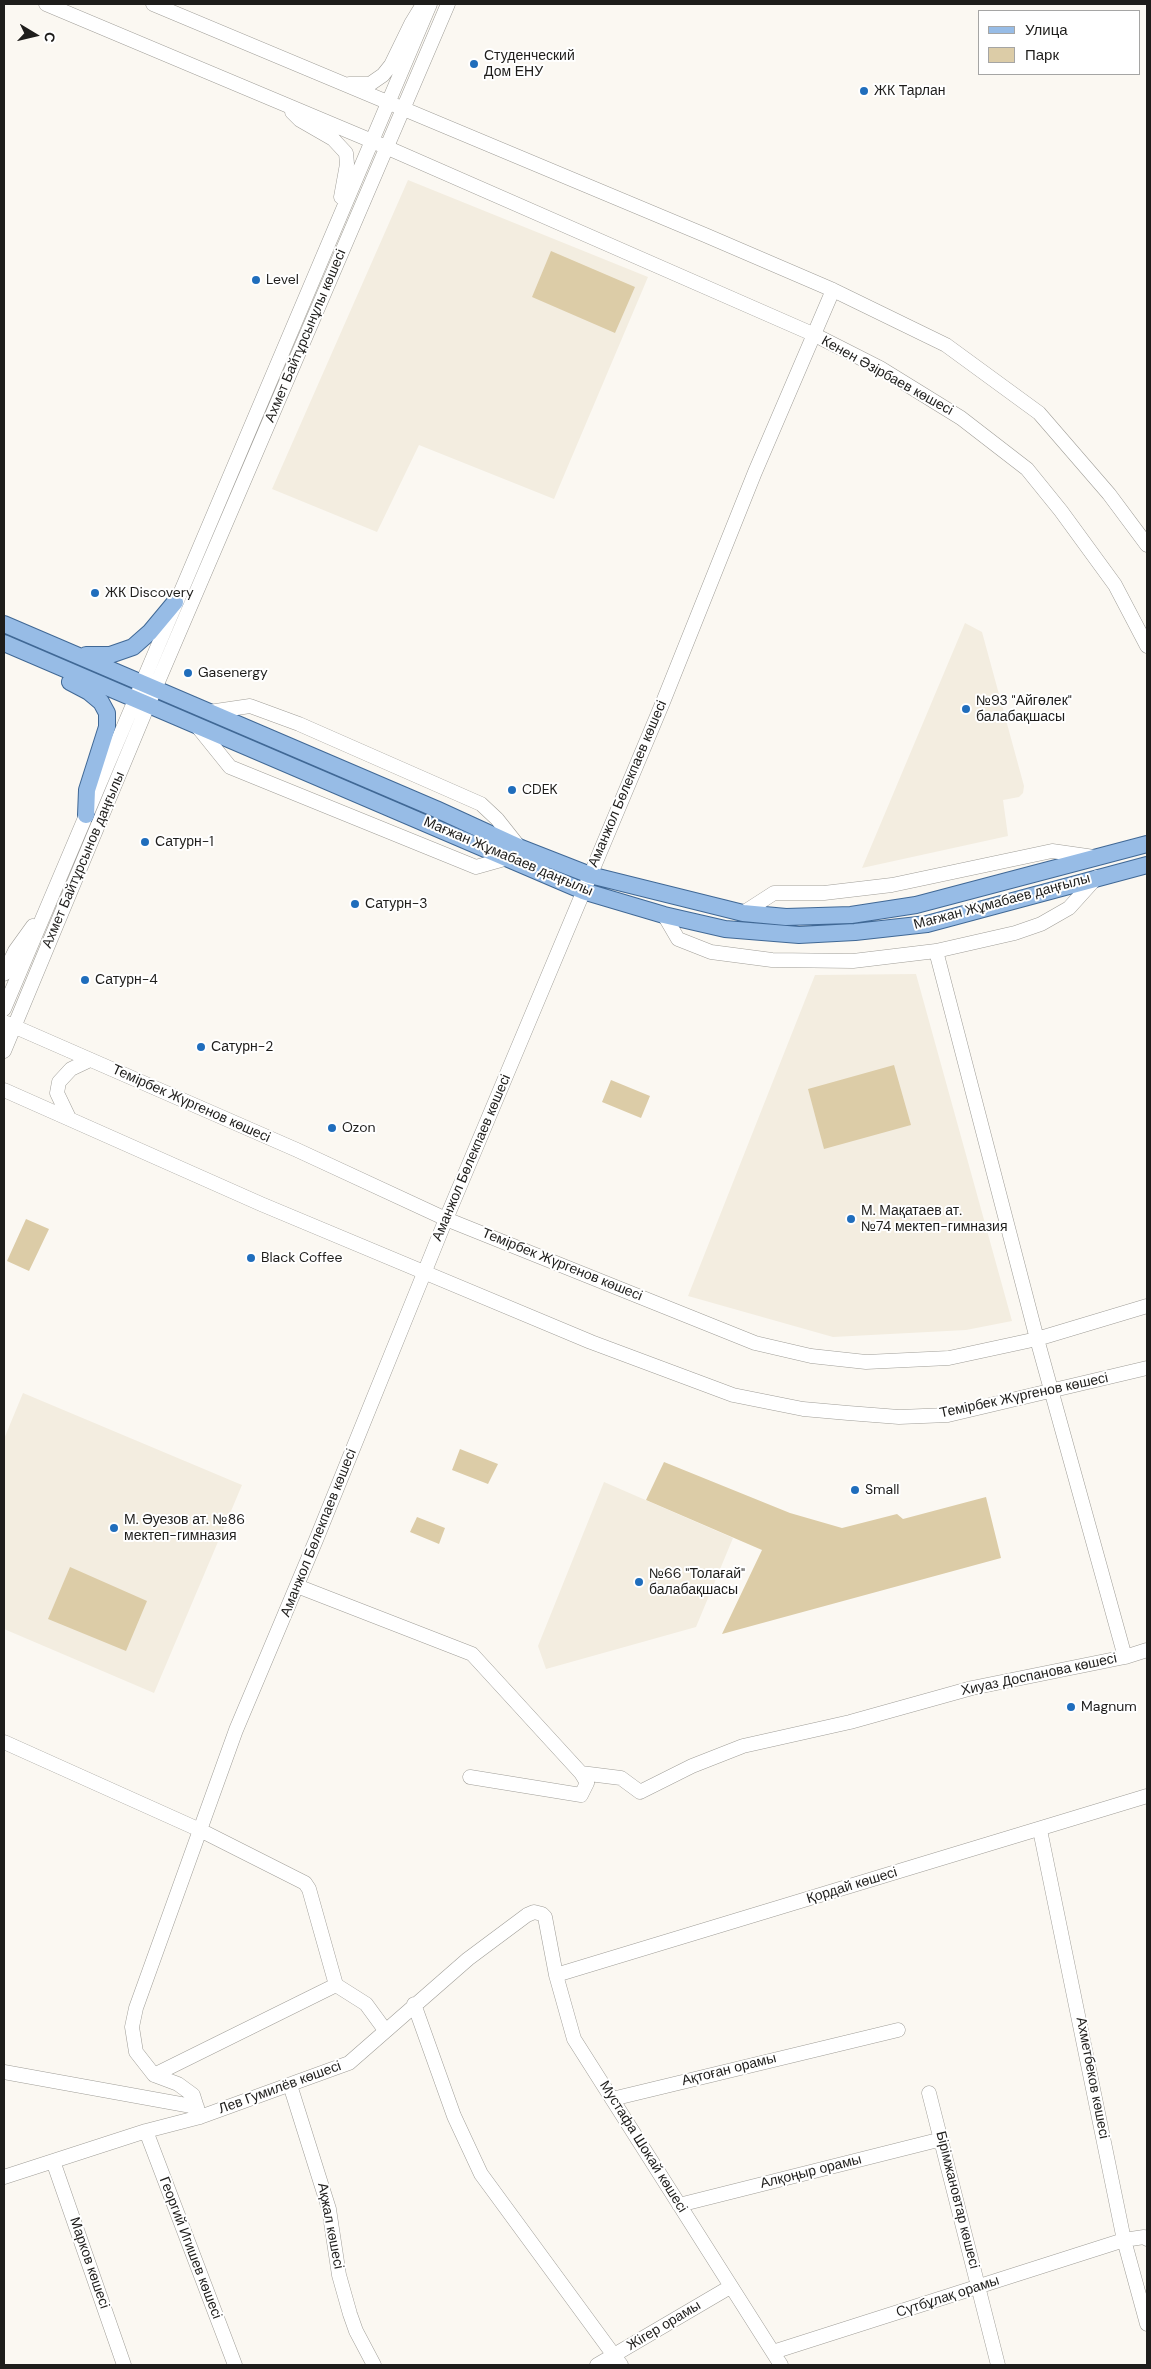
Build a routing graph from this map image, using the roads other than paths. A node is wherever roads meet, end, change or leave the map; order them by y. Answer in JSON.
{"nodes":[{"id":1,"x":46,"y":4,"type":"edge"},
{"id":2,"x":153,"y":4,"type":"edge"},
{"id":3,"x":424,"y":4,"type":"edge"},
{"id":4,"x":430,"y":4,"type":"edge"},
{"id":5,"x":448,"y":4,"type":"edge"},
{"id":6,"x":72,"y":8,"type":"edge"},
{"id":7,"x":342,"y":84,"type":"junction"},
{"id":8,"x":388,"y":103,"type":"junction"},
{"id":9,"x":283,"y":104,"type":"junction"},
{"id":10,"x":403,"y":110,"type":"junction"},
{"id":11,"x":372,"y":141,"type":"junction"},
{"id":12,"x":386,"y":148,"type":"junction"},
{"id":13,"x":335,"y":227,"type":"junction"},
{"id":14,"x":833,"y":290,"type":"junction"},
{"id":15,"x":815,"y":335,"type":"junction"},
{"id":16,"x":1147,"y":544,"type":"edge"},
{"id":17,"x":175,"y":602,"type":"junction"},
{"id":18,"x":4,"y":624,"type":"edge"},
{"id":19,"x":4,"y":643,"type":"edge"},
{"id":20,"x":1147,"y":646,"type":"edge"},
{"id":21,"x":29,"y":654,"type":"junction"},
{"id":22,"x":78,"y":655,"type":"junction"},
{"id":23,"x":150,"y":662,"type":"joint"},
{"id":24,"x":164,"y":669,"type":"joint"},
{"id":25,"x":148,"y":685,"type":"junction"},
{"id":26,"x":142,"y":702,"type":"junction"},
{"id":27,"x":209,"y":712,"type":"junction"},
{"id":28,"x":197,"y":726,"type":"junction"},
{"id":29,"x":86,"y":814,"type":"junction"},
{"id":30,"x":1147,"y":843,"type":"edge"},
{"id":31,"x":514,"y":853,"type":"junction"},
{"id":32,"x":1098,"y":857,"type":"junction"},
{"id":33,"x":1145,"y":866,"type":"edge"},
{"id":34,"x":590,"y":875,"type":"junction"},
{"id":35,"x":1097,"y":877,"type":"junction"},
{"id":36,"x":583,"y":891,"type":"junction"},
{"id":37,"x":48,"y":905,"type":"junction"},
{"id":38,"x":743,"y":914,"type":"junction"},
{"id":39,"x":664,"y":915,"type":"junction"},
{"id":40,"x":936,"y":951,"type":"junction"},
{"id":41,"x":4,"y":974,"type":"edge"},
{"id":42,"x":4,"y":1009,"type":"edge"},
{"id":43,"x":9,"y":1024,"type":"edge"},
{"id":44,"x":4,"y":1051,"type":"edge"},
{"id":45,"x":90,"y":1060,"type":"junction"},
{"id":46,"x":4,"y":1090,"type":"edge"},
{"id":47,"x":69,"y":1118,"type":"junction"},
{"id":48,"x":446,"y":1219,"type":"junction"},
{"id":49,"x":425,"y":1271,"type":"junction"},
{"id":50,"x":1147,"y":1306,"type":"edge"},
{"id":51,"x":1037,"y":1339,"type":"junction"},
{"id":52,"x":1147,"y":1368,"type":"edge"},
{"id":53,"x":1052,"y":1391,"type":"junction"},
{"id":54,"x":297,"y":1586,"type":"junction"},
{"id":55,"x":1147,"y":1650,"type":"edge"},
{"id":56,"x":1126,"y":1657,"type":"junction"},
{"id":57,"x":4,"y":1742,"type":"edge"},
{"id":58,"x":581,"y":1773,"type":"junction"},
{"id":59,"x":470,"y":1777,"type":"dead end"},
{"id":60,"x":1147,"y":1796,"type":"edge"},
{"id":61,"x":200,"y":1830,"type":"junction"},
{"id":62,"x":1040,"y":1830,"type":"junction"},
{"id":63,"x":542,"y":1914,"type":"joint"},
{"id":64,"x":556,"y":1975,"type":"junction"},
{"id":65,"x":336,"y":1985,"type":"junction"},
{"id":66,"x":414,"y":2004,"type":"junction"},
{"id":67,"x":385,"y":2030,"type":"junction"},
{"id":68,"x":898,"y":2030,"type":"dead end"},
{"id":69,"x":4,"y":2072,"type":"edge"},
{"id":70,"x":154,"y":2075,"type":"junction"},
{"id":71,"x":290,"y":2085,"type":"junction"},
{"id":72,"x":930,"y":2093,"type":"dead end"},
{"id":73,"x":612,"y":2099,"type":"junction"},
{"id":74,"x":199,"y":2112,"type":"junction"},
{"id":75,"x":146,"y":2131,"type":"junction"},
{"id":76,"x":942,"y":2139,"type":"junction"},
{"id":77,"x":53,"y":2160,"type":"junction"},
{"id":78,"x":4,"y":2176,"type":"edge"},
{"id":79,"x":679,"y":2205,"type":"junction"},
{"id":80,"x":1147,"y":2238,"type":"edge"},
{"id":81,"x":1124,"y":2240,"type":"junction"},
{"id":82,"x":730,"y":2286,"type":"junction"},
{"id":83,"x":979,"y":2287,"type":"junction"},
{"id":84,"x":1147,"y":2324,"type":"edge"},
{"id":85,"x":773,"y":2352,"type":"junction"},
{"id":86,"x":618,"y":2360,"type":"edge"},
{"id":87,"x":124,"y":2365,"type":"edge"},
{"id":88,"x":235,"y":2365,"type":"edge"},
{"id":89,"x":374,"y":2365,"type":"edge"},
{"id":90,"x":597,"y":2365,"type":"edge"},
{"id":91,"x":781,"y":2365,"type":"edge"},
{"id":92,"x":998,"y":2365,"type":"edge"}],
"edges":[{"from":1,"to":6,"type":"street","name":"Кенен Әзірбаев көшесі"},
{"from":2,"to":7,"type":"street"},
{"from":3,"to":7,"type":"street"},
{"from":4,"to":8,"type":"street","name":"Ахмет Байтұрсынұлы көшесі"},
{"from":5,"to":10,"type":"street","name":"Ахмет Байтұрсынұлы көшесі"},
{"from":6,"to":9,"type":"street","name":"Кенен Әзірбаев көшесі"},
{"from":7,"to":8,"type":"street"},
{"from":8,"to":10,"type":"street"},
{"from":8,"to":11,"type":"street","name":"Ахмет Байтұрсынұлы көшесі"},
{"from":9,"to":11,"type":"street","name":"Кенен Әзірбаев көшесі"},
{"from":9,"to":13,"type":"street"},
{"from":10,"to":12,"type":"street","name":"Ахмет Байтұрсынұлы көшесі"},
{"from":10,"to":14,"type":"street"},
{"from":11,"to":12,"type":"street","name":"Кенен Әзірбаев көшесі"},
{"from":11,"to":13,"type":"street","name":"Ахмет Байтұрсынұлы көшесі"},
{"from":12,"to":15,"type":"street","name":"Кенен Әзірбаев көшесі"},
{"from":12,"to":24,"type":"street","name":"Ахмет Байтұрсынұлы көшесі"},
{"from":13,"to":17,"type":"street","name":"Ахмет Байтұрсынұлы көшесі"},
{"from":14,"to":15,"type":"street","name":"Аманжол Бөлекпаев көшесі"},
{"from":14,"to":16,"type":"street"},
{"from":15,"to":20,"type":"street","name":"Кенен Әзірбаев көшесі"},
{"from":15,"to":34,"type":"street","name":"Аманжол Бөлекпаев көшесі"},
{"from":17,"to":22,"type":"main road"},
{"from":17,"to":23,"type":"street","name":"Ахмет Байтұрсынұлы көшесі"},
{"from":18,"to":22,"type":"main road","name":"Мағжан Жұмабаев даңғылы"},
{"from":19,"to":21,"type":"main road","name":"Мағжан Жұмабаев даңғылы"},
{"from":21,"to":26,"type":"main road","name":"Мағжан Жұмабаев даңғылы"},
{"from":21,"to":29,"type":"main road"},
{"from":22,"to":25,"type":"main road","name":"Мағжан Жұмабаев даңғылы"},
{"from":23,"to":25,"type":"street","name":"Ахмет Байтұрсынов даңғылы"},
{"from":24,"to":25,"type":"street","name":"Ахмет Байтұрсынов даңғылы"},
{"from":25,"to":26,"type":"street","name":"Ахмет Байтұрсынов даңғылы"},
{"from":25,"to":27,"type":"main road","name":"Мағжан Жұмабаев даңғылы"},
{"from":26,"to":28,"type":"main road","name":"Мағжан Жұмабаев даңғылы"},
{"from":26,"to":29,"type":"street","name":"Ахмет Байтұрсынов даңғылы"},
{"from":26,"to":43,"type":"street","name":"Ахмет Байтұрсынов даңғылы"},
{"from":27,"to":31,"type":"main road","name":"Мағжан Жұмабаев даңғылы"},
{"from":27,"to":31,"type":"street"},
{"from":28,"to":31,"type":"main road","name":"Мағжан Жұмабаев даңғылы"},
{"from":28,"to":31,"type":"street"},
{"from":29,"to":37,"type":"street","name":"Ахмет Байтұрсынов даңғылы"},
{"from":30,"to":32,"type":"main road","name":"Мағжан Жұмабаев даңғылы"},
{"from":31,"to":34,"type":"main road","name":"Мағжан Жұмабаев даңғылы"},
{"from":31,"to":36,"type":"main road","name":"Мағжан Жұмабаев даңғылы"},
{"from":32,"to":38,"type":"main road","name":"Мағжан Жұмабаев даңғылы"},
{"from":32,"to":38,"type":"street"},
{"from":33,"to":35,"type":"main road","name":"Мағжан Жұмабаев даңғылы"},
{"from":34,"to":36,"type":"street","name":"Аманжол Бөлекпаев көшесі"},
{"from":34,"to":38,"type":"main road","name":"Мағжан Жұмабаев даңғылы"},
{"from":35,"to":39,"type":"main road","name":"Мағжан Жұмабаев даңғылы"},
{"from":35,"to":40,"type":"street"},
{"from":36,"to":39,"type":"main road","name":"Мағжан Жұмабаев даңғылы"},
{"from":36,"to":48,"type":"street","name":"Аманжол Бөлекпаев көшесі"},
{"from":37,"to":41,"type":"street"},
{"from":37,"to":42,"type":"street","name":"Ахмет Байтұрсынов даңғылы"},
{"from":39,"to":40,"type":"street"},
{"from":40,"to":51,"type":"street","name":"Хиуаз Доспанова көшесі"},
{"from":43,"to":44,"type":"street","name":"Ахмет Байтұрсынов даңғылы"},
{"from":43,"to":45,"type":"street","name":"Темірбек Жүргенов көшесі"},
{"from":45,"to":47,"type":"street"},
{"from":45,"to":48,"type":"street","name":"Темірбек Жүргенов көшесі"},
{"from":46,"to":47,"type":"street","name":"Темірбек Жүргенов көшесі"},
{"from":47,"to":49,"type":"street","name":"Темірбек Жүргенов көшесі"},
{"from":48,"to":49,"type":"street","name":"Аманжол Бөлекпаев көшесі"},
{"from":48,"to":51,"type":"street","name":"Темірбек Жүргенов көшесі"},
{"from":49,"to":53,"type":"street","name":"Темірбек Жүргенов көшесі"},
{"from":49,"to":54,"type":"street","name":"Аманжол Бөлекпаев көшесі"},
{"from":50,"to":51,"type":"street","name":"Темірбек Жүргенов көшесі"},
{"from":51,"to":53,"type":"street","name":"Хиуаз Доспанова көшесі"},
{"from":52,"to":53,"type":"street","name":"Темірбек Жүргенов көшесі"},
{"from":53,"to":56,"type":"street","name":"Хиуаз Доспанова көшесі"},
{"from":54,"to":58,"type":"street"},
{"from":54,"to":61,"type":"street","name":"Аманжол Бөлекпаев көшесі"},
{"from":55,"to":56,"type":"street"},
{"from":56,"to":58,"type":"street","name":"Хиуаз Доспанова көшесі"},
{"from":57,"to":61,"type":"street"},
{"from":58,"to":59,"type":"street"},
{"from":60,"to":62,"type":"street","name":"Қордай көшесі"},
{"from":61,"to":65,"type":"street"},
{"from":61,"to":70,"type":"street","name":"Аманжол Бөлекпаев көшесі"},
{"from":62,"to":64,"type":"street","name":"Қордай көшесі"},
{"from":62,"to":81,"type":"street","name":"Ахметбеков көшесі"},
{"from":63,"to":64,"type":"street","name":"Мустафа Шокай көшесі"},
{"from":63,"to":66,"type":"street","name":"Лев Гумилёв көшесі"},
{"from":64,"to":73,"type":"street","name":"Мустафа Шокай көшесі"},
{"from":65,"to":67,"type":"street"},
{"from":65,"to":70,"type":"street"},
{"from":66,"to":67,"type":"street","name":"Лев Гумилёв көшесі"},
{"from":66,"to":86,"type":"street"},
{"from":67,"to":71,"type":"street","name":"Лев Гумилёв көшесі"},
{"from":68,"to":73,"type":"street","name":"Ақтоған орамы"},
{"from":69,"to":74,"type":"street"},
{"from":70,"to":74,"type":"street"},
{"from":71,"to":74,"type":"street","name":"Лев Гумилёв көшесі"},
{"from":71,"to":89,"type":"street","name":"Ақжал көшесі"},
{"from":72,"to":76,"type":"street","name":"Бірімжановтар көшесі"},
{"from":73,"to":79,"type":"street","name":"Мустафа Шокай көшесі"},
{"from":74,"to":75,"type":"street","name":"Лев Гумилёв көшесі"},
{"from":75,"to":77,"type":"street","name":"Лев Гумилёв көшесі"},
{"from":75,"to":88,"type":"street","name":"Георгий Игишев көшесі"},
{"from":76,"to":79,"type":"street","name":"Алқоңыр орамы"},
{"from":76,"to":83,"type":"street","name":"Бірімжановтар көшесі"},
{"from":77,"to":78,"type":"street","name":"Лев Гумилёв көшесі"},
{"from":77,"to":87,"type":"street","name":"Марков көшесі"},
{"from":79,"to":82,"type":"street","name":"Мустафа Шокай көшесі"},
{"from":80,"to":81,"type":"street","name":"Cүтбұлақ орамы"},
{"from":81,"to":83,"type":"street","name":"Cүтбұлақ орамы"},
{"from":81,"to":84,"type":"street","name":"Ахметбеков көшесі"},
{"from":82,"to":85,"type":"street","name":"Мустафа Шокай көшесі"},
{"from":82,"to":86,"type":"street","name":"Жігер орамы"},
{"from":83,"to":85,"type":"street","name":"Cүтбұлақ орамы"},
{"from":83,"to":92,"type":"street","name":"Бірімжановтар көшесі"},
{"from":85,"to":91,"type":"street","name":"Мустафа Шокай көшесі"},
{"from":86,"to":90,"type":"street","name":"Жігер орамы"}]}
